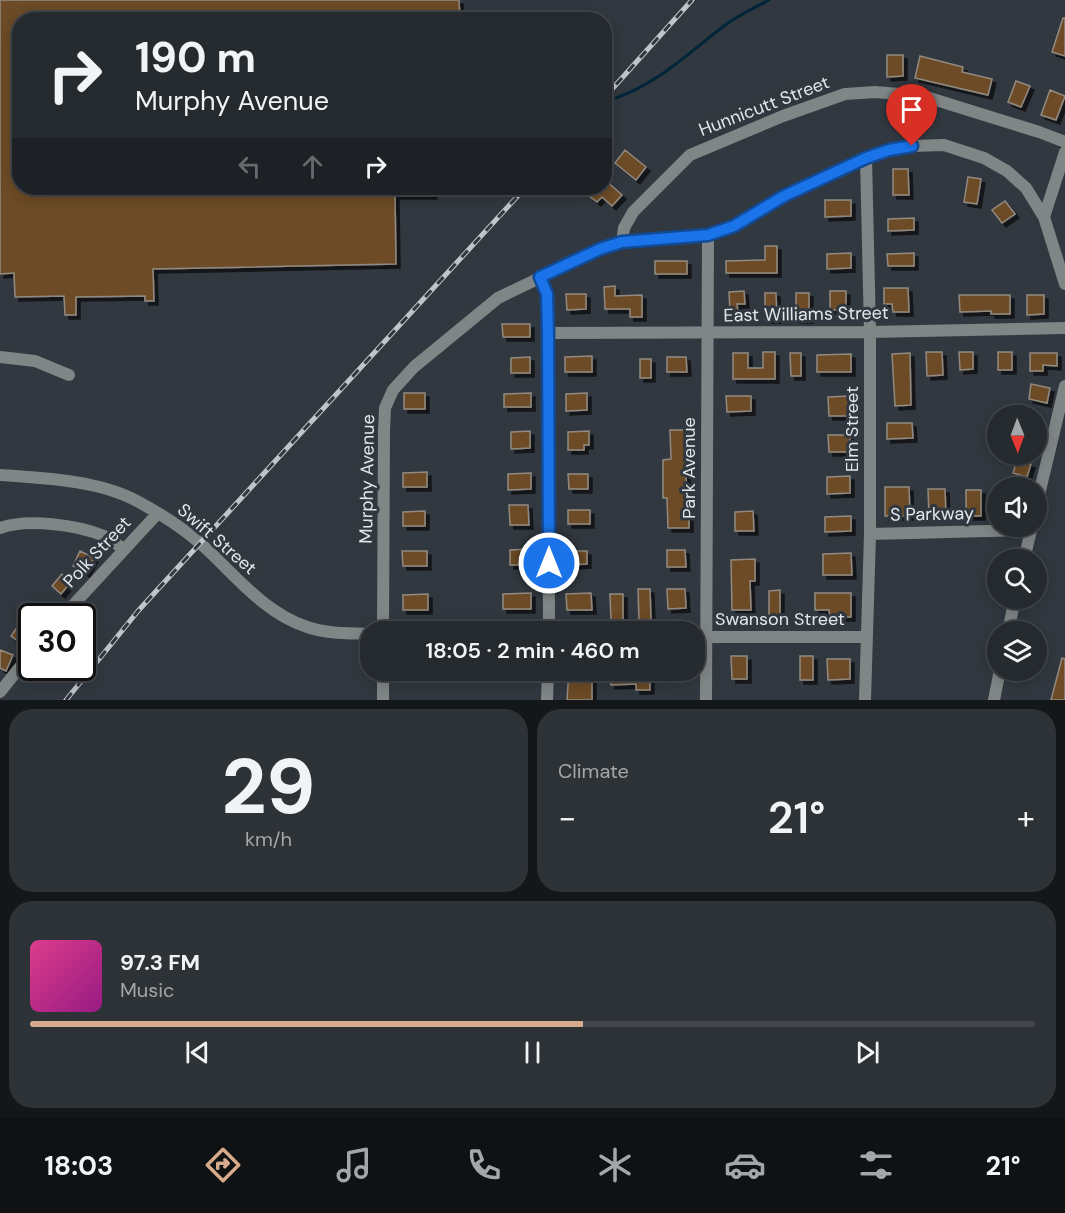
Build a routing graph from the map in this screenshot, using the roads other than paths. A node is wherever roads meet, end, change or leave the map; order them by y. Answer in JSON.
{"nodes":[{"id":1,"x":1065,"y":142,"type":"edge"},
{"id":2,"x":1065,"y":152,"type":"edge"},
{"id":3,"x":866,"y":158,"type":"junction"},
{"id":4,"x":1044,"y":217,"type":"junction"},
{"id":5,"x":708,"y":235,"type":"junction"},
{"id":6,"x":622,"y":242,"type":"junction"},
{"id":7,"x":540,"y":277,"type":"junction"},
{"id":8,"x":1065,"y":284,"type":"edge"},
{"id":9,"x":1065,"y":328,"type":"edge"},
{"id":10,"x":870,"y":332,"type":"junction"},
{"id":11,"x":548,"y":333,"type":"junction"},
{"id":12,"x":707,"y":334,"type":"junction"},
{"id":13,"x":0,"y":357,"type":"edge"},
{"id":14,"x":69,"y":375,"type":"dead end"},
{"id":15,"x":1065,"y":386,"type":"edge"},
{"id":16,"x":0,"y":475,"type":"edge"},
{"id":17,"x":1043,"y":477,"type":"edge"},
{"id":18,"x":158,"y":513,"type":"junction"},
{"id":19,"x":0,"y":528,"type":"edge"},
{"id":20,"x":987,"y":530,"type":"edge"},
{"id":21,"x":870,"y":534,"type":"junction"},
{"id":22,"x":124,"y":549,"type":"junction"},
{"id":23,"x":75,"y":603,"type":"edge"},
{"id":24,"x":383,"y":621,"type":"edge"},
{"id":25,"x":549,"y":621,"type":"edge"},
{"id":26,"x":700,"y":621,"type":"edge"},
{"id":27,"x":360,"y":634,"type":"edge"},
{"id":28,"x":705,"y":637,"type":"edge"},
{"id":29,"x":866,"y":637,"type":"junction"},
{"id":30,"x":18,"y":670,"type":"edge"},
{"id":31,"x":383,"y":681,"type":"edge"},
{"id":32,"x":548,"y":681,"type":"edge"},
{"id":33,"x":704,"y":681,"type":"edge"},
{"id":34,"x":997,"y":681,"type":"edge"},
{"id":35,"x":0,"y":692,"type":"edge"},
{"id":36,"x":383,"y":700,"type":"edge"},
{"id":37,"x":547,"y":700,"type":"edge"},
{"id":38,"x":706,"y":700,"type":"edge"},
{"id":39,"x":865,"y":700,"type":"edge"},
{"id":40,"x":994,"y":700,"type":"edge"}],
"edges":[{"from":1,"to":6,"type":"street","name":"Hunnicutt Street"},
{"from":2,"to":4,"type":"street"},
{"from":3,"to":4,"type":"street","name":"Murphy Avenue"},
{"from":3,"to":5,"type":"street","name":"Murphy Avenue"},
{"from":3,"to":10,"type":"street","name":"Elm Street"},
{"from":4,"to":8,"type":"street","name":"Murphy Avenue"},
{"from":5,"to":6,"type":"street","name":"Murphy Avenue"},
{"from":5,"to":12,"type":"street","name":"Park Avenue"},
{"from":6,"to":7,"type":"street","name":"Murphy Avenue"},
{"from":7,"to":11,"type":"street"},
{"from":7,"to":24,"type":"street","name":"Murphy Avenue"},
{"from":9,"to":10,"type":"street","name":"East Williams Street"},
{"from":10,"to":12,"type":"street","name":"East Williams Street"},
{"from":10,"to":21,"type":"street","name":"Elm Street"},
{"from":11,"to":12,"type":"street","name":"East Williams Street"},
{"from":11,"to":25,"type":"street"},
{"from":12,"to":26,"type":"street","name":"Park Avenue"},
{"from":13,"to":14,"type":"street"},
{"from":15,"to":17,"type":"street"},
{"from":16,"to":18,"type":"street","name":"Swift Street"},
{"from":18,"to":22,"type":"street","name":"Polk Street"},
{"from":18,"to":27,"type":"street","name":"Swift Street"},
{"from":19,"to":22,"type":"street"},
{"from":20,"to":21,"type":"street","name":"S Parkway"},
{"from":21,"to":29,"type":"street","name":"Elm Street"},
{"from":22,"to":23,"type":"street","name":"Polk Street"},
{"from":28,"to":29,"type":"street","name":"Swanson Street"},
{"from":29,"to":39,"type":"street","name":"Elm Street"},
{"from":30,"to":35,"type":"street"},
{"from":31,"to":36,"type":"street"},
{"from":32,"to":37,"type":"street"},
{"from":33,"to":38,"type":"street","name":"Park Avenue"},
{"from":34,"to":40,"type":"street"}]}
